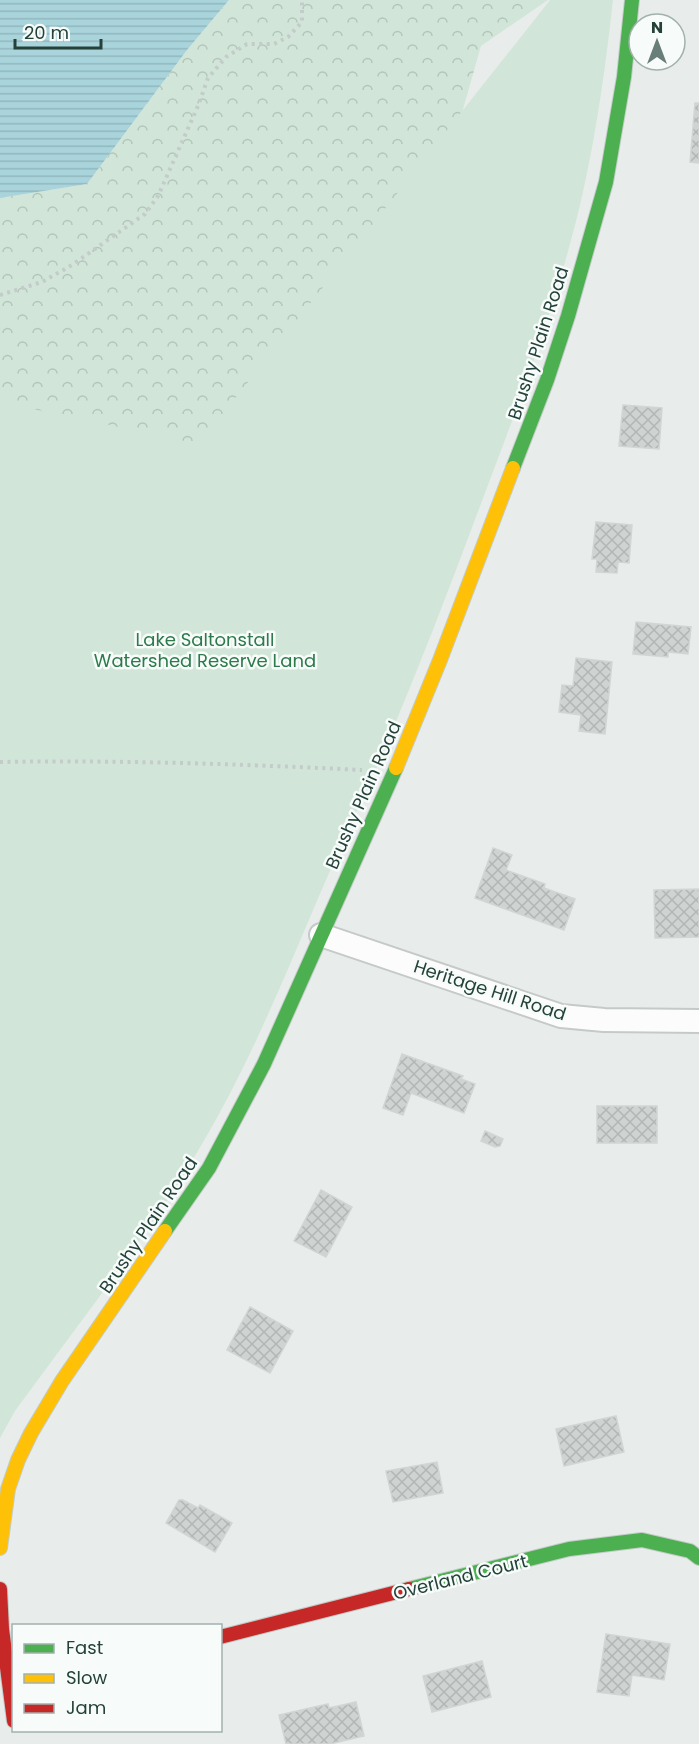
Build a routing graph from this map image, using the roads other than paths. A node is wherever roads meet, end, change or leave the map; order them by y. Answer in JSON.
{"nodes":[{"id":1,"x":632,"y":0,"type":"edge"},
{"id":2,"x":321,"y":935,"type":"junction"},
{"id":3,"x":699,"y":1021,"type":"edge"},
{"id":4,"x":0,"y":1548,"type":"edge"},
{"id":5,"x":699,"y":1558,"type":"edge"},
{"id":6,"x":0,"y":1589,"type":"edge"},
{"id":7,"x":222,"y":1636,"type":"edge"},
{"id":8,"x":11,"y":1684,"type":"edge"}],
"edges":[{"from":1,"to":2,"type":"main road","name":"Brushy Plain Road"},
{"from":2,"to":3,"type":"street","name":"Heritage Hill Road"},
{"from":2,"to":4,"type":"main road","name":"Brushy Plain Road"},
{"from":5,"to":7,"type":"main road","name":"Overland Court"},
{"from":6,"to":8,"type":"main road"}]}
